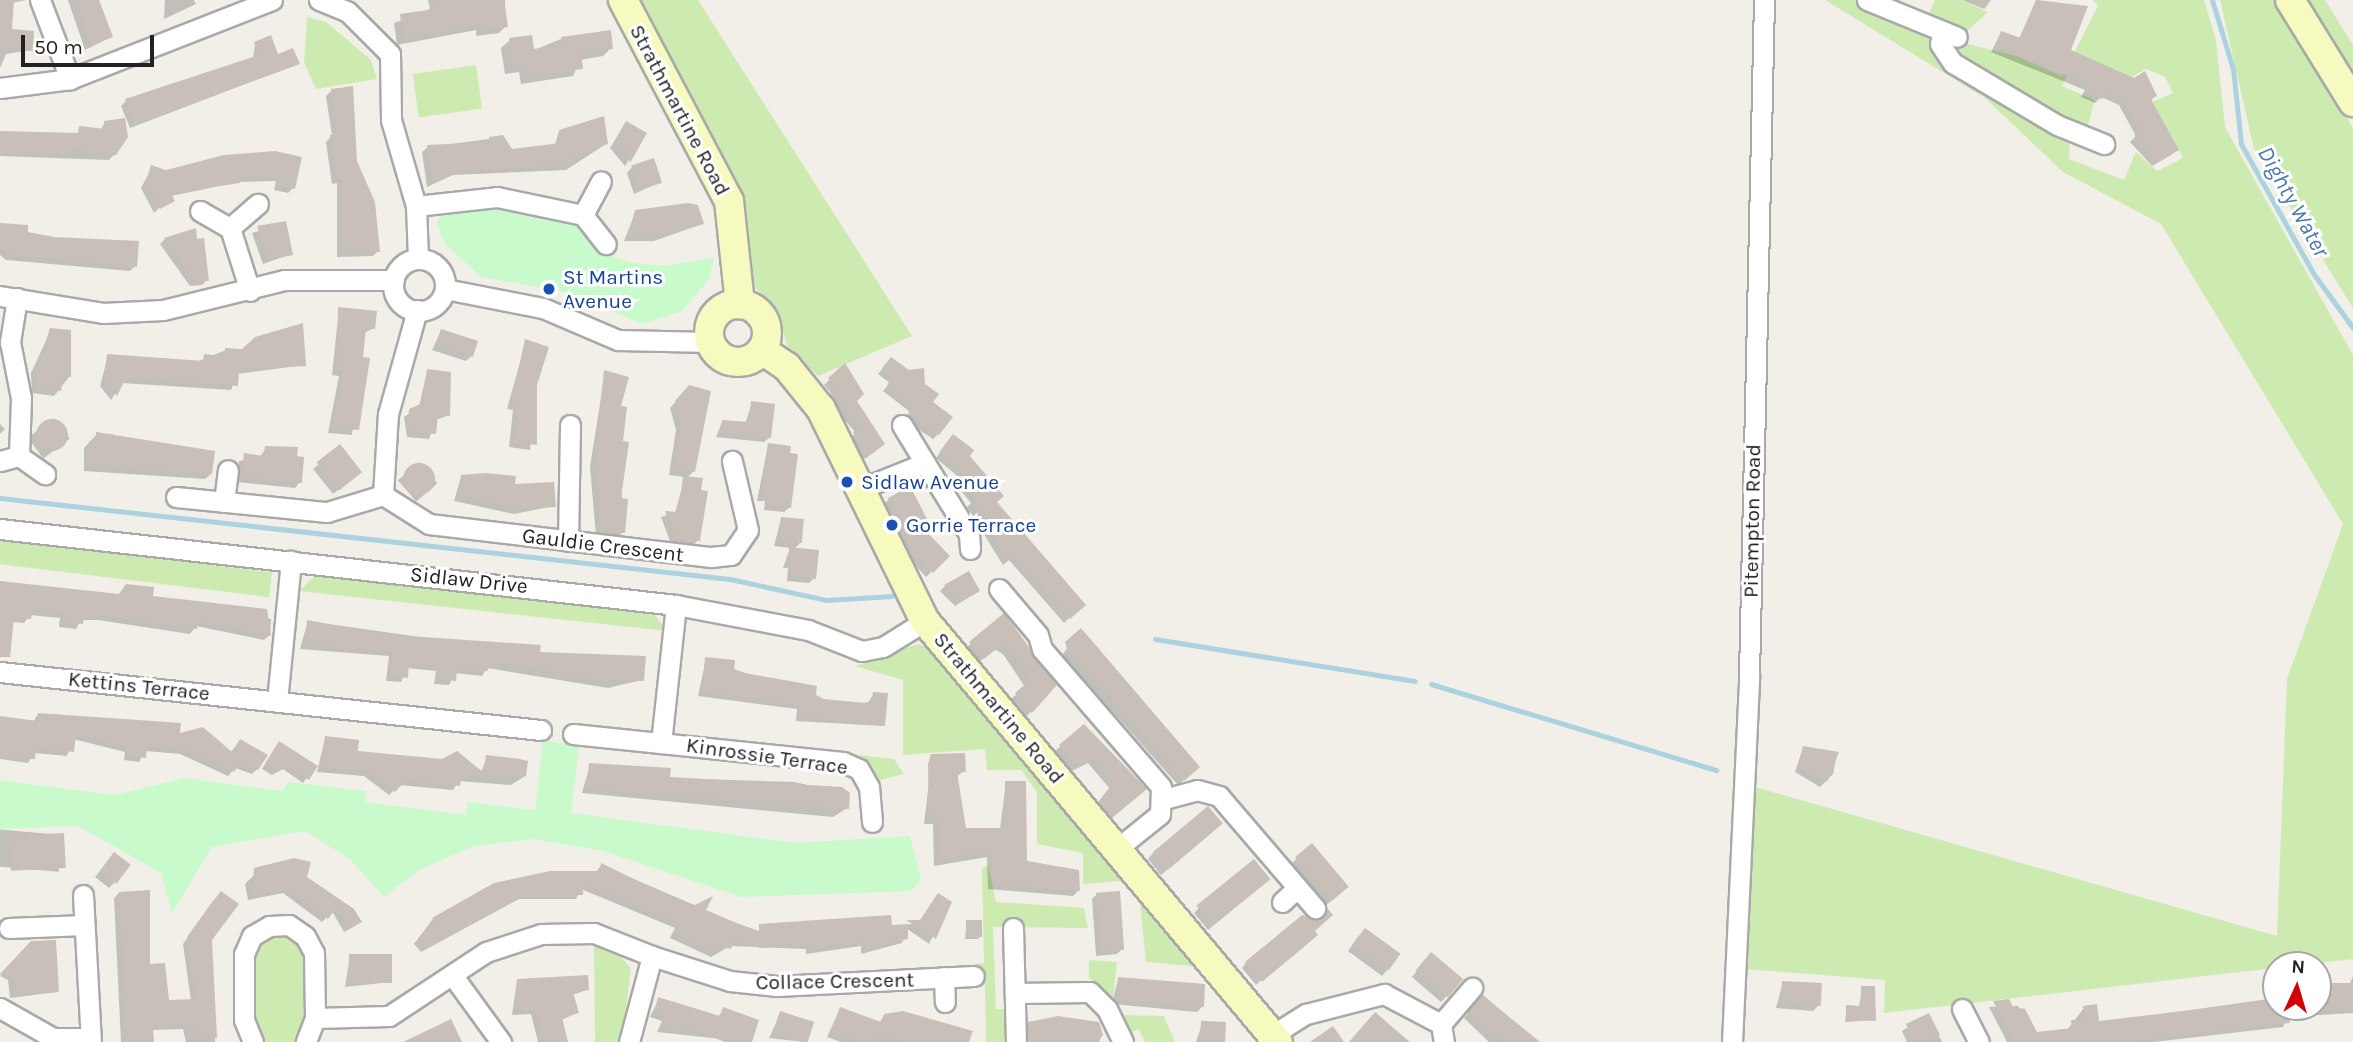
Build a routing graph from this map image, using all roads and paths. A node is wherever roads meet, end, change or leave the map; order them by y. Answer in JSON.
{"nodes":[{"id":1,"x":40,"y":0,"type":"edge"},
{"id":2,"x":272,"y":0,"type":"edge"},
{"id":3,"x":319,"y":0,"type":"edge"},
{"id":4,"x":623,"y":0,"type":"edge"},
{"id":5,"x":1764,"y":0,"type":"edge"},
{"id":6,"x":1867,"y":0,"type":"edge"},
{"id":7,"x":2290,"y":0,"type":"edge"},
{"id":8,"x":240,"y":6,"type":"edge"},
{"id":9,"x":353,"y":6,"type":"edge"},
{"id":10,"x":70,"y":79,"type":"junction"},
{"id":11,"x":0,"y":88,"type":"edge"},
{"id":12,"x":2353,"y":102,"type":"edge"},
{"id":13,"x":2104,"y":144,"type":"dead end"},
{"id":14,"x":601,"y":181,"type":"dead end"},
{"id":15,"x":258,"y":204,"type":"dead end"},
{"id":16,"x":416,"y":206,"type":"junction"},
{"id":17,"x":200,"y":211,"type":"dead end"},
{"id":18,"x":583,"y":215,"type":"junction"},
{"id":19,"x":230,"y":228,"type":"junction"},
{"id":20,"x":606,"y":244,"type":"dead end"},
{"id":21,"x":418,"y":259,"type":"junction"},
{"id":22,"x":394,"y":280,"type":"junction"},
{"id":23,"x":445,"y":289,"type":"junction"},
{"id":24,"x":250,"y":291,"type":"junction"},
{"id":25,"x":9,"y":297,"type":"edge"},
{"id":26,"x":740,"y":304,"type":"junction"},
{"id":27,"x":416,"y":310,"type":"junction"},
{"id":28,"x":710,"y":342,"type":"junction"},
{"id":29,"x":762,"y":350,"type":"junction"},
{"id":30,"x":570,"y":425,"type":"dead end"},
{"id":31,"x":901,"y":425,"type":"dead end"},
{"id":32,"x":10,"y":458,"type":"edge"},
{"id":33,"x":732,"y":461,"type":"dead end"},
{"id":34,"x":925,"y":463,"type":"junction"},
{"id":35,"x":228,"y":470,"type":"dead end"},
{"id":36,"x":45,"y":474,"type":"dead end"},
{"id":37,"x":860,"y":489,"type":"junction"},
{"id":38,"x":383,"y":495,"type":"junction"},
{"id":39,"x":176,"y":497,"type":"dead end"},
{"id":40,"x":224,"y":502,"type":"junction"},
{"id":41,"x":0,"y":528,"type":"edge"},
{"id":42,"x":568,"y":541,"type":"junction"},
{"id":43,"x":970,"y":549,"type":"dead end"},
{"id":44,"x":291,"y":561,"type":"junction"},
{"id":45,"x":999,"y":589,"type":"dead end"},
{"id":46,"x":676,"y":605,"type":"junction"},
{"id":47,"x":925,"y":621,"type":"junction"},
{"id":48,"x":0,"y":672,"type":"edge"},
{"id":49,"x":277,"y":701,"type":"junction"},
{"id":50,"x":541,"y":730,"type":"dead end"},
{"id":51,"x":573,"y":734,"type":"dead end"},
{"id":52,"x":661,"y":743,"type":"junction"},
{"id":53,"x":1164,"y":799,"type":"junction"},
{"id":54,"x":872,"y":822,"type":"dead end"},
{"id":55,"x":1118,"y":848,"type":"junction"},
{"id":56,"x":1297,"y":888,"type":"junction"},
{"id":57,"x":83,"y":895,"type":"dead end"},
{"id":58,"x":1282,"y":902,"type":"dead end"},
{"id":59,"x":1315,"y":908,"type":"dead end"},
{"id":60,"x":84,"y":925,"type":"junction"},
{"id":61,"x":9,"y":928,"type":"dead end"},
{"id":62,"x":1013,"y":928,"type":"dead end"},
{"id":63,"x":652,"y":956,"type":"junction"},
{"id":64,"x":453,"y":976,"type":"junction"},
{"id":65,"x":974,"y":976,"type":"dead end"},
{"id":66,"x":944,"y":977,"type":"junction"},
{"id":67,"x":1472,"y":988,"type":"dead end"},
{"id":68,"x":1016,"y":993,"type":"junction"},
{"id":69,"x":945,"y":1002,"type":"dead end"},
{"id":70,"x":0,"y":1008,"type":"edge"},
{"id":71,"x":1962,"y":1009,"type":"dead end"},
{"id":72,"x":315,"y":1018,"type":"junction"},
{"id":73,"x":1442,"y":1033,"type":"edge"},
{"id":74,"x":1275,"y":1038,"type":"edge"},
{"id":75,"x":91,"y":1040,"type":"edge"},
{"id":76,"x":253,"y":1042,"type":"edge"},
{"id":77,"x":306,"y":1042,"type":"edge"},
{"id":78,"x":501,"y":1042,"type":"edge"},
{"id":79,"x":629,"y":1042,"type":"edge"},
{"id":80,"x":1016,"y":1042,"type":"edge"},
{"id":81,"x":1123,"y":1042,"type":"edge"},
{"id":82,"x":1732,"y":1042,"type":"edge"},
{"id":83,"x":1979,"y":1042,"type":"edge"}],
"edges":[{"from":1,"to":10,"type":"street"},
{"from":2,"to":8,"type":"street"},
{"from":3,"to":9,"type":"street"},
{"from":4,"to":26,"type":"street","name":"Strathmartine Road"},
{"from":5,"to":82,"type":"street","name":"Pitempton Road"},
{"from":6,"to":13,"type":"street"},
{"from":7,"to":12,"type":"street"},
{"from":8,"to":10,"type":"street"},
{"from":9,"to":16,"type":"street"},
{"from":10,"to":11,"type":"street"},
{"from":14,"to":18,"type":"street"},
{"from":15,"to":19,"type":"street"},
{"from":16,"to":18,"type":"street"},
{"from":16,"to":21,"type":"street"},
{"from":17,"to":19,"type":"street"},
{"from":18,"to":20,"type":"street"},
{"from":19,"to":24,"type":"street"},
{"from":21,"to":22,"type":"street"},
{"from":21,"to":23,"type":"street"},
{"from":22,"to":24,"type":"street"},
{"from":22,"to":27,"type":"street"},
{"from":23,"to":27,"type":"street"},
{"from":23,"to":28,"type":"street"},
{"from":24,"to":25,"type":"street"},
{"from":25,"to":32,"type":"street"},
{"from":26,"to":28,"type":"street"},
{"from":26,"to":29,"type":"street"},
{"from":27,"to":38,"type":"street"},
{"from":28,"to":29,"type":"street"},
{"from":29,"to":37,"type":"street","name":"Strathmartine Road"},
{"from":30,"to":42,"type":"street"},
{"from":31,"to":34,"type":"street"},
{"from":32,"to":36,"type":"street"},
{"from":33,"to":42,"type":"street","name":"Gauldie Crescent"},
{"from":34,"to":37,"type":"street"},
{"from":34,"to":43,"type":"street"},
{"from":35,"to":40,"type":"street"},
{"from":37,"to":47,"type":"street","name":"Strathmartine Road"},
{"from":38,"to":40,"type":"street"},
{"from":38,"to":42,"type":"street","name":"Gauldie Crescent"},
{"from":39,"to":40,"type":"street"},
{"from":41,"to":44,"type":"street","name":"Sidlaw Drive"},
{"from":44,"to":46,"type":"street","name":"Sidlaw Drive"},
{"from":44,"to":49,"type":"street"},
{"from":45,"to":53,"type":"street"},
{"from":46,"to":47,"type":"street","name":"Sidlaw Drive"},
{"from":46,"to":52,"type":"street","name":"Kinrossie Terrace"},
{"from":47,"to":55,"type":"street","name":"Strathmartine Road"},
{"from":48,"to":49,"type":"street","name":"Kettins Terrace"},
{"from":49,"to":50,"type":"street","name":"Kettins Terrace"},
{"from":51,"to":52,"type":"street","name":"Kinrossie Terrace"},
{"from":52,"to":54,"type":"street","name":"Kinrossie Terrace"},
{"from":53,"to":55,"type":"street"},
{"from":53,"to":56,"type":"street"},
{"from":55,"to":74,"type":"street","name":"Strathmartine Road"},
{"from":56,"to":58,"type":"street"},
{"from":56,"to":59,"type":"street"},
{"from":57,"to":60,"type":"street"},
{"from":60,"to":61,"type":"street"},
{"from":60,"to":75,"type":"street"},
{"from":62,"to":68,"type":"street"},
{"from":63,"to":64,"type":"street","name":"Collace Crescent"},
{"from":63,"to":66,"type":"street","name":"Collace Crescent"},
{"from":63,"to":79,"type":"street"},
{"from":64,"to":72,"type":"street","name":"Collace Crescent"},
{"from":64,"to":78,"type":"street"},
{"from":65,"to":66,"type":"street","name":"Collace Crescent"},
{"from":66,"to":69,"type":"street","name":"Collace Crescent"},
{"from":67,"to":73,"type":"street"},
{"from":68,"to":80,"type":"street"},
{"from":68,"to":81,"type":"street"},
{"from":70,"to":75,"type":"street"},
{"from":71,"to":83,"type":"street"},
{"from":72,"to":76,"type":"street"},
{"from":72,"to":77,"type":"street"},
{"from":73,"to":74,"type":"street"}]}
